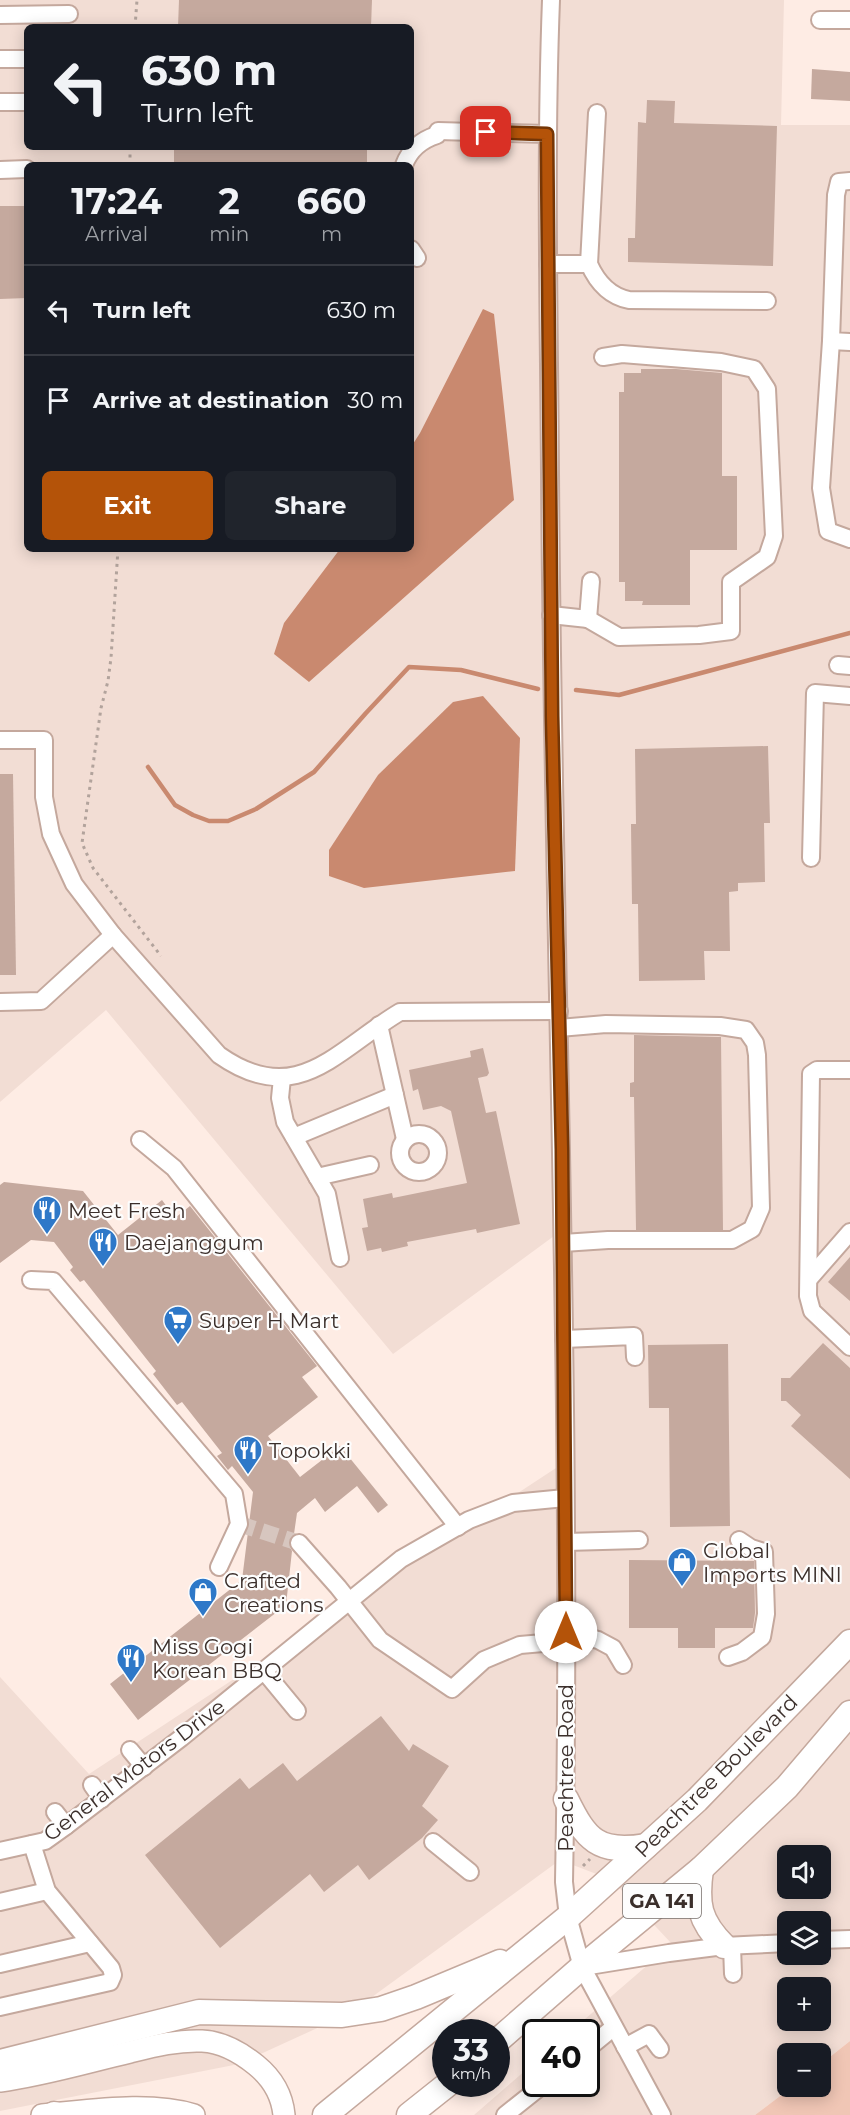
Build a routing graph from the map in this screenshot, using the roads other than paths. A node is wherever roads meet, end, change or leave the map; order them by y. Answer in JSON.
{"nodes":[{"id":1,"x":551,"y":0,"type":"edge"},
{"id":2,"x":0,"y":15,"type":"edge"},
{"id":3,"x":69,"y":15,"type":"dead end"},
{"id":4,"x":820,"y":20,"type":"dead end"},
{"id":5,"x":850,"y":20,"type":"edge"},
{"id":6,"x":0,"y":59,"type":"edge"},
{"id":7,"x":24,"y":59,"type":"edge"},
{"id":8,"x":0,"y":102,"type":"edge"},
{"id":9,"x":24,"y":102,"type":"edge"},
{"id":10,"x":597,"y":113,"type":"dead end"},
{"id":11,"x":547,"y":134,"type":"junction"},
{"id":12,"x":414,"y":149,"type":"edge"},
{"id":13,"x":24,"y":169,"type":"edge"},
{"id":14,"x":0,"y":170,"type":"edge"},
{"id":15,"x":850,"y":181,"type":"edge"},
{"id":16,"x":548,"y":264,"type":"junction"},
{"id":17,"x":589,"y":264,"type":"junction"},
{"id":18,"x":767,"y":302,"type":"dead end"},
{"id":19,"x":831,"y":341,"type":"junction"},
{"id":20,"x":850,"y":342,"type":"edge"},
{"id":21,"x":603,"y":357,"type":"dead end"},
{"id":22,"x":850,"y":539,"type":"edge"},
{"id":23,"x":591,"y":581,"type":"dead end"},
{"id":24,"x":551,"y":615,"type":"junction"},
{"id":25,"x":588,"y":619,"type":"junction"},
{"id":26,"x":850,"y":696,"type":"edge"},
{"id":27,"x":0,"y":740,"type":"edge"},
{"id":28,"x":811,"y":858,"type":"dead end"},
{"id":29,"x":113,"y":935,"type":"junction"},
{"id":30,"x":0,"y":1002,"type":"edge"},
{"id":31,"x":559,"y":1019,"type":"junction"},
{"id":32,"x":379,"y":1025,"type":"junction"},
{"id":33,"x":850,"y":1070,"type":"edge"},
{"id":34,"x":282,"y":1078,"type":"junction"},
{"id":35,"x":395,"y":1095,"type":"junction"},
{"id":36,"x":294,"y":1137,"type":"junction"},
{"id":37,"x":405,"y":1139,"type":"dead end"},
{"id":38,"x":140,"y":1140,"type":"dead end"},
{"id":39,"x":370,"y":1165,"type":"dead end"},
{"id":40,"x":317,"y":1177,"type":"junction"},
{"id":41,"x":850,"y":1232,"type":"edge"},
{"id":42,"x":563,"y":1243,"type":"junction"},
{"id":43,"x":340,"y":1258,"type":"dead end"},
{"id":44,"x":809,"y":1279,"type":"junction"},
{"id":45,"x":31,"y":1280,"type":"dead end"},
{"id":46,"x":564,"y":1339,"type":"junction"},
{"id":47,"x":850,"y":1347,"type":"edge"},
{"id":48,"x":635,"y":1357,"type":"dead end"},
{"id":49,"x":565,"y":1498,"type":"junction"},
{"id":50,"x":458,"y":1527,"type":"junction"},
{"id":51,"x":639,"y":1540,"type":"dead end"},
{"id":52,"x":739,"y":1540,"type":"dead end"},
{"id":53,"x":566,"y":1542,"type":"junction"},
{"id":54,"x":299,"y":1543,"type":"tunnel mouth"},
{"id":55,"x":219,"y":1567,"type":"dead end"},
{"id":56,"x":350,"y":1602,"type":"junction"},
{"id":57,"x":566,"y":1636,"type":"junction"},
{"id":58,"x":850,"y":1642,"type":"edge"},
{"id":59,"x":728,"y":1657,"type":"dead end"},
{"id":60,"x":623,"y":1665,"type":"dead end"},
{"id":61,"x":264,"y":1671,"type":"junction"},
{"id":62,"x":297,"y":1711,"type":"dead end"},
{"id":63,"x":850,"y":1713,"type":"edge"},
{"id":64,"x":130,"y":1750,"type":"dead end"},
{"id":65,"x":144,"y":1767,"type":"junction"},
{"id":66,"x":92,"y":1785,"type":"dead end"},
{"id":67,"x":102,"y":1799,"type":"junction"},
{"id":68,"x":566,"y":1799,"type":"junction"},
{"id":69,"x":55,"y":1812,"type":"dead end"},
{"id":70,"x":66,"y":1826,"type":"junction"},
{"id":71,"x":433,"y":1842,"type":"dead end"},
{"id":72,"x":32,"y":1844,"type":"junction"},
{"id":73,"x":646,"y":1846,"type":"junction"},
{"id":74,"x":0,"y":1851,"type":"edge"},
{"id":75,"x":701,"y":1869,"type":"junction"},
{"id":76,"x":470,"y":1872,"type":"dead end"},
{"id":77,"x":47,"y":1891,"type":"junction"},
{"id":78,"x":0,"y":1902,"type":"edge"},
{"id":79,"x":568,"y":1917,"type":"junction"},
{"id":80,"x":850,"y":1939,"type":"edge"},
{"id":81,"x":831,"y":1940,"type":"edge"},
{"id":82,"x":90,"y":1943,"type":"junction"},
{"id":83,"x":777,"y":1943,"type":"edge"},
{"id":84,"x":728,"y":1946,"type":"junction"},
{"id":85,"x":524,"y":1952,"type":"junction"},
{"id":86,"x":0,"y":1964,"type":"edge"},
{"id":87,"x":582,"y":1967,"type":"junction"},
{"id":88,"x":733,"y":1974,"type":"dead end"},
{"id":89,"x":0,"y":2007,"type":"edge"},
{"id":90,"x":614,"y":2027,"type":"junction"},
{"id":91,"x":510,"y":2030,"type":"edge"},
{"id":92,"x":600,"y":2038,"type":"edge"},
{"id":93,"x":625,"y":2047,"type":"junction"},
{"id":94,"x":660,"y":2049,"type":"dead end"},
{"id":95,"x":0,"y":2062,"type":"edge"},
{"id":96,"x":0,"y":2081,"type":"edge"},
{"id":97,"x":432,"y":2097,"type":"edge"},
{"id":98,"x":531,"y":2097,"type":"edge"},
{"id":99,"x":516,"y":2112,"type":"edge"},
{"id":100,"x":188,"y":2114,"type":"edge"},
{"id":101,"x":52,"y":2115,"type":"edge"},
{"id":102,"x":284,"y":2115,"type":"edge"},
{"id":103,"x":325,"y":2115,"type":"edge"},
{"id":104,"x":409,"y":2115,"type":"edge"},
{"id":105,"x":662,"y":2115,"type":"edge"}],
"edges":[{"from":1,"to":11,"type":"street","name":"Peachtree Road"},
{"from":2,"to":3,"type":"street"},
{"from":4,"to":5,"type":"street"},
{"from":6,"to":7,"type":"street"},
{"from":8,"to":9,"type":"street"},
{"from":10,"to":17,"type":"street"},
{"from":11,"to":12,"type":"street"},
{"from":11,"to":16,"type":"street","name":"Peachtree Road"},
{"from":13,"to":14,"type":"street"},
{"from":15,"to":19,"type":"street"},
{"from":16,"to":17,"type":"street"},
{"from":16,"to":24,"type":"street","name":"Peachtree Road"},
{"from":17,"to":18,"type":"street"},
{"from":19,"to":20,"type":"street"},
{"from":19,"to":22,"type":"street"},
{"from":21,"to":25,"type":"street"},
{"from":23,"to":25,"type":"street"},
{"from":24,"to":25,"type":"street"},
{"from":24,"to":31,"type":"street","name":"Peachtree Road"},
{"from":26,"to":28,"type":"street"},
{"from":27,"to":29,"type":"street"},
{"from":29,"to":30,"type":"street"},
{"from":29,"to":34,"type":"street"},
{"from":31,"to":32,"type":"street"},
{"from":31,"to":42,"type":"street","name":"Peachtree Road"},
{"from":31,"to":42,"type":"street"},
{"from":32,"to":34,"type":"street"},
{"from":32,"to":35,"type":"street"},
{"from":33,"to":44,"type":"street"},
{"from":34,"to":36,"type":"street"},
{"from":35,"to":36,"type":"street"},
{"from":35,"to":37,"type":"street"},
{"from":36,"to":40,"type":"street"},
{"from":38,"to":50,"type":"street"},
{"from":39,"to":40,"type":"street"},
{"from":40,"to":43,"type":"street"},
{"from":41,"to":44,"type":"street"},
{"from":42,"to":46,"type":"street","name":"Peachtree Road"},
{"from":44,"to":47,"type":"street"},
{"from":45,"to":55,"type":"street"},
{"from":46,"to":48,"type":"street"},
{"from":46,"to":49,"type":"street","name":"Peachtree Road"},
{"from":49,"to":50,"type":"street","name":"General Motors Drive"},
{"from":49,"to":53,"type":"street","name":"Peachtree Road"},
{"from":50,"to":56,"type":"street","name":"General Motors Drive"},
{"from":51,"to":53,"type":"street"},
{"from":52,"to":59,"type":"street"},
{"from":53,"to":57,"type":"street","name":"Peachtree Road"},
{"from":54,"to":56,"type":"street"},
{"from":56,"to":57,"type":"street"},
{"from":56,"to":61,"type":"street","name":"General Motors Drive"},
{"from":57,"to":60,"type":"street"},
{"from":57,"to":68,"type":"street","name":"Peachtree Road"},
{"from":58,"to":73,"type":"highway","name":"Peachtree Boulevard","number":"GA 141"},
{"from":61,"to":62,"type":"street"},
{"from":61,"to":65,"type":"street","name":"General Motors Drive"},
{"from":63,"to":75,"type":"highway","number":"GA 141"},
{"from":64,"to":65,"type":"street"},
{"from":65,"to":67,"type":"street","name":"General Motors Drive"},
{"from":66,"to":67,"type":"street"},
{"from":67,"to":70,"type":"street","name":"General Motors Drive"},
{"from":68,"to":73,"type":"highway"},
{"from":68,"to":79,"type":"street","name":"Peachtree Road"},
{"from":69,"to":70,"type":"street"},
{"from":70,"to":72,"type":"street","name":"General Motors Drive"},
{"from":71,"to":76,"type":"street"},
{"from":72,"to":74,"type":"street","name":"General Motors Drive"},
{"from":72,"to":77,"type":"street"},
{"from":73,"to":79,"type":"highway","name":"Peachtree Boulevard","number":"GA 141"},
{"from":75,"to":84,"type":"highway"},
{"from":75,"to":87,"type":"highway","number":"GA 141"},
{"from":77,"to":78,"type":"street"},
{"from":77,"to":82,"type":"street"},
{"from":79,"to":85,"type":"highway","name":"Peachtree Boulevard","number":"GA 141"},
{"from":79,"to":87,"type":"street","name":"Peachtree Road"},
{"from":80,"to":81,"type":"street"},
{"from":82,"to":86,"type":"street"},
{"from":82,"to":89,"type":"street"},
{"from":83,"to":84,"type":"street"},
{"from":84,"to":87,"type":"street"},
{"from":84,"to":88,"type":"street"},
{"from":85,"to":95,"type":"highway"},
{"from":85,"to":103,"type":"highway","number":"GA 141"},
{"from":87,"to":90,"type":"street","name":"Peachtree Road"},
{"from":87,"to":91,"type":"highway","number":"GA 141"},
{"from":90,"to":92,"type":"street"},
{"from":90,"to":93,"type":"street","name":"Peachtree Road"},
{"from":93,"to":94,"type":"street"},
{"from":93,"to":105,"type":"street","name":"Peachtree Road"},
{"from":96,"to":102,"type":"main road"},
{"from":97,"to":104,"type":"highway"},
{"from":98,"to":99,"type":"street"},
{"from":100,"to":101,"type":"main road"}]}
